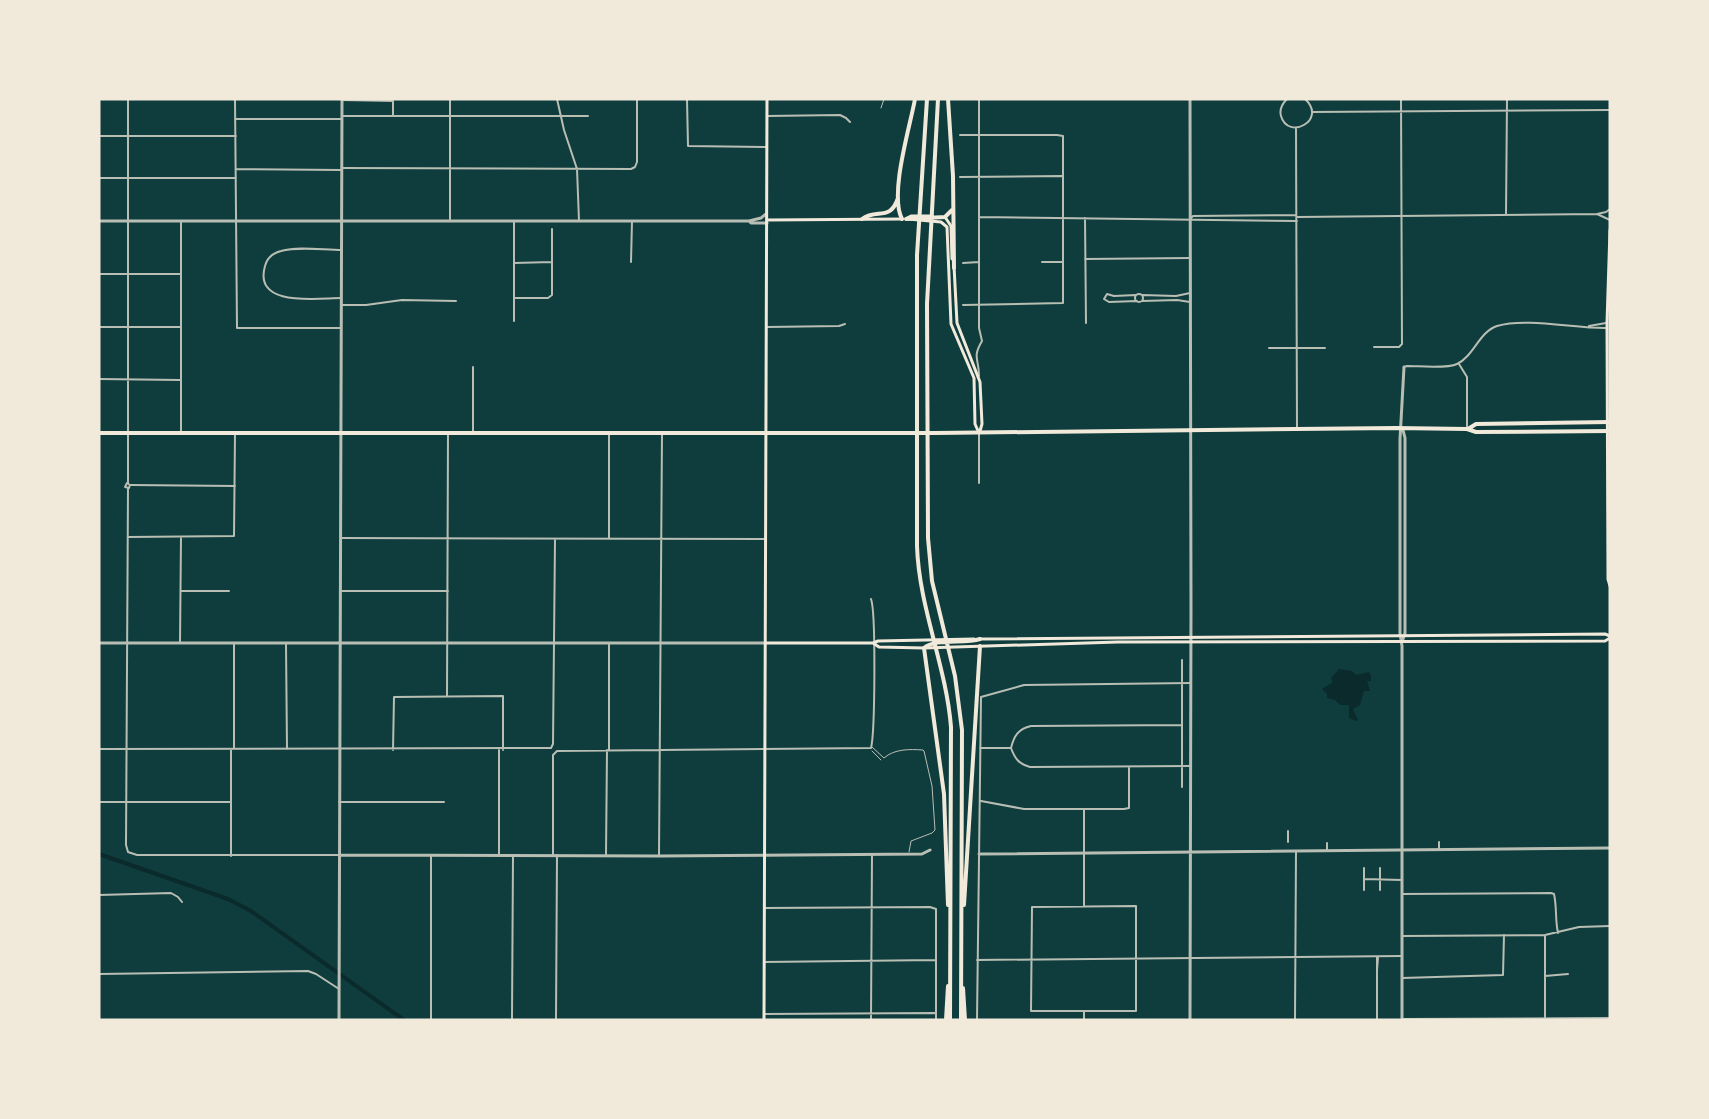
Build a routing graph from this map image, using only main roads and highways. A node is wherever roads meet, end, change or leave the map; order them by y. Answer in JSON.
{"nodes":[{"id":1,"x":767,"y":99,"type":"edge"},
{"id":2,"x":915,"y":99,"type":"edge"},
{"id":3,"x":927,"y":99,"type":"edge"},
{"id":4,"x":938,"y":99,"type":"edge"},
{"id":5,"x":948,"y":99,"type":"edge"},
{"id":6,"x":898,"y":197,"type":"junction"},
{"id":7,"x":953,"y":207,"type":"junction"},
{"id":8,"x":945,"y":217,"type":"junction"},
{"id":9,"x":937,"y":218,"type":"junction"},
{"id":10,"x":862,"y":219,"type":"junction"},
{"id":11,"x":904,"y":219,"type":"junction"},
{"id":12,"x":767,"y":222,"type":"junction"},
{"id":13,"x":1610,"y":230,"type":"edge"},
{"id":14,"x":1610,"y":257,"type":"edge"},
{"id":15,"x":954,"y":268,"type":"junction"},
{"id":16,"x":1609,"y":325,"type":"edge"},
{"id":17,"x":1609,"y":422,"type":"edge"},
{"id":18,"x":1467,"y":429,"type":"junction"},
{"id":19,"x":1609,"y":431,"type":"edge"},
{"id":20,"x":767,"y":432,"type":"junction"},
{"id":21,"x":99,"y":433,"type":"edge"},
{"id":22,"x":979,"y":433,"type":"junction"},
{"id":23,"x":1610,"y":524,"type":"edge"},
{"id":24,"x":1607,"y":530,"type":"junction"},
{"id":25,"x":1610,"y":534,"type":"edge"},
{"id":26,"x":1606,"y":549,"type":"junction"},
{"id":27,"x":1610,"y":586,"type":"edge"},
{"id":28,"x":1544,"y":635,"type":"junction"},
{"id":29,"x":1332,"y":637,"type":"junction"},
{"id":30,"x":1610,"y":637,"type":"edge"},
{"id":31,"x":980,"y":639,"type":"junction"},
{"id":32,"x":1090,"y":640,"type":"junction"},
{"id":33,"x":1139,"y":640,"type":"junction"},
{"id":34,"x":1544,"y":641,"type":"junction"},
{"id":35,"x":766,"y":643,"type":"junction"},
{"id":36,"x":873,"y":643,"type":"junction"},
{"id":37,"x":951,"y":643,"type":"junction"},
{"id":38,"x":1332,"y":643,"type":"junction"},
{"id":39,"x":926,"y":645,"type":"junction"},
{"id":40,"x":980,"y":646,"type":"junction"},
{"id":41,"x":950,"y":923,"type":"junction"},
{"id":42,"x":962,"y":924,"type":"junction"},
{"id":43,"x":764,"y":1020,"type":"edge"},
{"id":44,"x":948,"y":1020,"type":"edge"},
{"id":45,"x":963,"y":1020,"type":"edge"}],
"edges":[{"from":1,"to":12,"type":"main road"},
{"from":2,"to":6,"type":"main road"},
{"from":3,"to":41,"type":"main road"},
{"from":4,"to":42,"type":"main road"},
{"from":5,"to":7,"type":"main road"},
{"from":6,"to":10,"type":"main road"},
{"from":6,"to":11,"type":"main road"},
{"from":7,"to":8,"type":"main road"},
{"from":7,"to":15,"type":"main road"},
{"from":8,"to":9,"type":"main road"},
{"from":8,"to":15,"type":"main road"},
{"from":9,"to":11,"type":"main road"},
{"from":9,"to":22,"type":"main road"},
{"from":10,"to":11,"type":"main road"},
{"from":10,"to":12,"type":"main road"},
{"from":12,"to":20,"type":"main road"},
{"from":13,"to":14,"type":"main road"},
{"from":14,"to":16,"type":"main road"},
{"from":15,"to":22,"type":"main road"},
{"from":16,"to":17,"type":"main road"},
{"from":17,"to":18,"type":"main road"},
{"from":17,"to":19,"type":"main road"},
{"from":18,"to":19,"type":"main road"},
{"from":18,"to":22,"type":"main road"},
{"from":19,"to":24,"type":"main road"},
{"from":20,"to":21,"type":"main road"},
{"from":20,"to":22,"type":"main road"},
{"from":20,"to":35,"type":"main road"},
{"from":23,"to":24,"type":"main road"},
{"from":24,"to":26,"type":"main road"},
{"from":25,"to":26,"type":"main road"},
{"from":26,"to":27,"type":"main road"},
{"from":28,"to":29,"type":"main road"},
{"from":28,"to":30,"type":"main road"},
{"from":28,"to":34,"type":"main road"},
{"from":29,"to":33,"type":"main road"},
{"from":29,"to":38,"type":"main road"},
{"from":30,"to":34,"type":"main road"},
{"from":31,"to":32,"type":"main road"},
{"from":31,"to":37,"type":"main road"},
{"from":31,"to":40,"type":"main road"},
{"from":32,"to":33,"type":"main road"},
{"from":32,"to":40,"type":"main road"},
{"from":33,"to":38,"type":"main road"},
{"from":34,"to":38,"type":"main road"},
{"from":35,"to":36,"type":"main road"},
{"from":35,"to":43,"type":"main road"},
{"from":36,"to":39,"type":"main road"},
{"from":36,"to":39,"type":"main road"},
{"from":37,"to":39,"type":"main road"},
{"from":37,"to":40,"type":"main road"},
{"from":39,"to":41,"type":"main road"},
{"from":40,"to":42,"type":"main road"},
{"from":41,"to":44,"type":"main road"},
{"from":42,"to":45,"type":"main road"}]}
